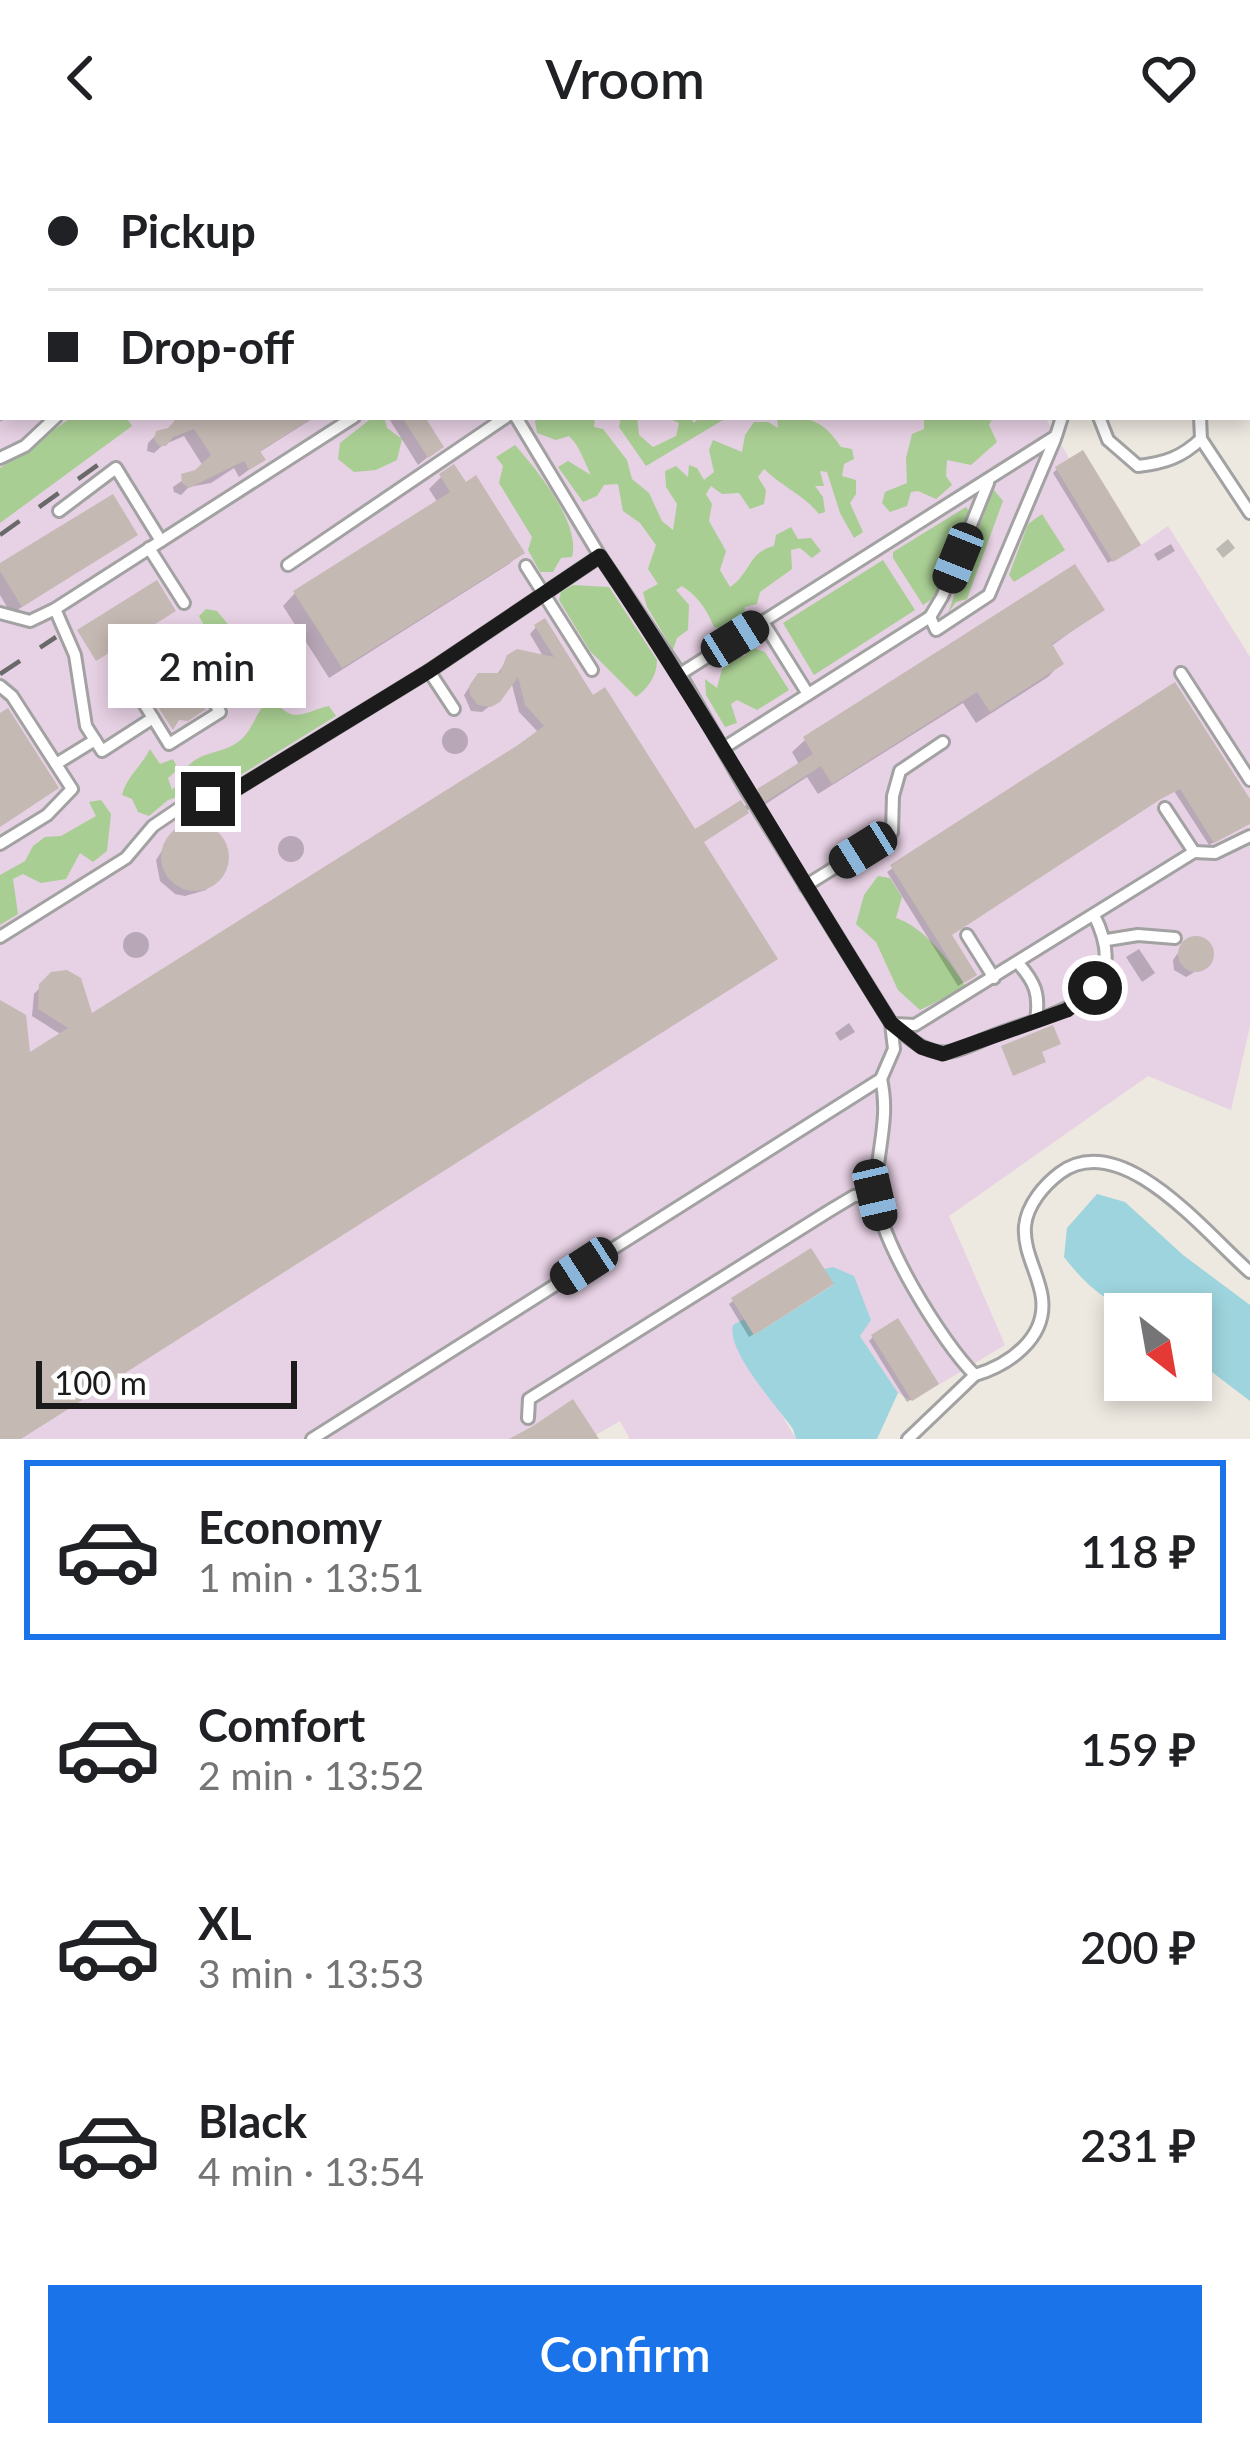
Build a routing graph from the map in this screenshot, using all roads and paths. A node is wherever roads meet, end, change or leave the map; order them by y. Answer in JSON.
{"nodes":[{"id":1,"x":53,"y":420,"type":"edge"},
{"id":2,"x":349,"y":420,"type":"edge"},
{"id":3,"x":502,"y":420,"type":"edge"},
{"id":4,"x":518,"y":420,"type":"edge"},
{"id":5,"x":1061,"y":420,"type":"edge"},
{"id":6,"x":1101,"y":420,"type":"edge"},
{"id":7,"x":1200,"y":420,"type":"edge"},
{"id":8,"x":1056,"y":436,"type":"junction"},
{"id":9,"x":1201,"y":439,"type":"junction"},
{"id":10,"x":0,"y":458,"type":"edge"},
{"id":11,"x":989,"y":480,"type":"junction"},
{"id":12,"x":59,"y":511,"type":"dead end"},
{"id":13,"x":1250,"y":513,"type":"edge"},
{"id":14,"x":161,"y":541,"type":"junction"},
{"id":15,"x":149,"y":548,"type":"junction"},
{"id":16,"x":600,"y":556,"type":"junction"},
{"id":17,"x":288,"y":565,"type":"dead end"},
{"id":18,"x":526,"y":566,"type":"dead end"},
{"id":19,"x":543,"y":595,"type":"junction"},
{"id":20,"x":184,"y":603,"type":"dead end"},
{"id":21,"x":55,"y":609,"type":"junction"},
{"id":22,"x":0,"y":613,"type":"edge"},
{"id":23,"x":930,"y":617,"type":"junction"},
{"id":24,"x":763,"y":622,"type":"junction"},
{"id":25,"x":592,"y":670,"type":"dead end"},
{"id":26,"x":429,"y":671,"type":"junction"},
{"id":27,"x":680,"y":674,"type":"junction"},
{"id":28,"x":1181,"y":674,"type":"dead end"},
{"id":29,"x":0,"y":686,"type":"edge"},
{"id":30,"x":808,"y":694,"type":"junction"},
{"id":31,"x":454,"y":709,"type":"dead end"},
{"id":32,"x":153,"y":718,"type":"junction"},
{"id":33,"x":95,"y":740,"type":"junction"},
{"id":34,"x":943,"y":742,"type":"dead end"},
{"id":35,"x":725,"y":747,"type":"junction"},
{"id":36,"x":56,"y":764,"type":"junction"},
{"id":37,"x":1250,"y":780,"type":"edge"},
{"id":38,"x":1165,"y":808,"type":"dead end"},
{"id":39,"x":1250,"y":836,"type":"edge"},
{"id":40,"x":0,"y":844,"type":"edge"},
{"id":41,"x":1194,"y":851,"type":"junction"},
{"id":42,"x":806,"y":886,"type":"junction"},
{"id":43,"x":1094,"y":915,"type":"junction"},
{"id":44,"x":967,"y":935,"type":"dead end"},
{"id":45,"x":0,"y":937,"type":"edge"},
{"id":46,"x":1175,"y":938,"type":"dead end"},
{"id":47,"x":1107,"y":940,"type":"junction"},
{"id":48,"x":1018,"y":963,"type":"junction"},
{"id":49,"x":994,"y":977,"type":"junction"},
{"id":50,"x":1036,"y":1020,"type":"junction"},
{"id":51,"x":891,"y":1023,"type":"junction"},
{"id":52,"x":881,"y":1078,"type":"junction"},
{"id":53,"x":875,"y":1195,"type":"junction"},
{"id":54,"x":1250,"y":1272,"type":"edge"},
{"id":55,"x":975,"y":1375,"type":"junction"},
{"id":56,"x":528,"y":1418,"type":"dead end"},
{"id":57,"x":313,"y":1439,"type":"edge"},
{"id":58,"x":908,"y":1439,"type":"edge"}],
"edges":[{"from":1,"to":10,"type":"lane"},
{"from":2,"to":14,"type":"lane"},
{"from":3,"to":17,"type":"lane"},
{"from":4,"to":16,"type":"lane"},
{"from":5,"to":8,"type":"lane"},
{"from":6,"to":9,"type":"lane"},
{"from":7,"to":9,"type":"lane"},
{"from":8,"to":11,"type":"lane"},
{"from":8,"to":23,"type":"lane"},
{"from":9,"to":13,"type":"lane"},
{"from":11,"to":23,"type":"lane"},
{"from":11,"to":24,"type":"lane"},
{"from":12,"to":14,"type":"lane"},
{"from":14,"to":15,"type":"lane"},
{"from":15,"to":20,"type":"lane"},
{"from":15,"to":21,"type":"lane"},
{"from":16,"to":19,"type":"lane"},
{"from":16,"to":27,"type":"lane"},
{"from":18,"to":19,"type":"lane"},
{"from":19,"to":25,"type":"lane"},
{"from":19,"to":26,"type":"lane"},
{"from":21,"to":22,"type":"lane"},
{"from":21,"to":33,"type":"lane"},
{"from":23,"to":30,"type":"lane"},
{"from":24,"to":27,"type":"lane"},
{"from":24,"to":30,"type":"lane"},
{"from":26,"to":31,"type":"lane"},
{"from":26,"to":45,"type":"lane"},
{"from":27,"to":35,"type":"lane"},
{"from":28,"to":37,"type":"lane"},
{"from":29,"to":36,"type":"lane"},
{"from":30,"to":35,"type":"lane"},
{"from":32,"to":32,"type":"lane"},
{"from":32,"to":33,"type":"lane"},
{"from":33,"to":36,"type":"lane"},
{"from":34,"to":42,"type":"lane"},
{"from":35,"to":42,"type":"lane"},
{"from":36,"to":40,"type":"lane"},
{"from":38,"to":41,"type":"lane"},
{"from":39,"to":41,"type":"lane"},
{"from":41,"to":43,"type":"lane"},
{"from":42,"to":51,"type":"lane"},
{"from":43,"to":47,"type":"lane"},
{"from":43,"to":48,"type":"lane"},
{"from":44,"to":49,"type":"lane"},
{"from":46,"to":47,"type":"lane"},
{"from":47,"to":50,"type":"lane"},
{"from":48,"to":49,"type":"lane"},
{"from":48,"to":50,"type":"lane"},
{"from":49,"to":51,"type":"lane"},
{"from":50,"to":51,"type":"lane"},
{"from":51,"to":52,"type":"lane"},
{"from":52,"to":53,"type":"lane"},
{"from":52,"to":57,"type":"lane"},
{"from":53,"to":55,"type":"lane"},
{"from":53,"to":56,"type":"lane"},
{"from":54,"to":55,"type":"lane"},
{"from":55,"to":58,"type":"lane"}]}
